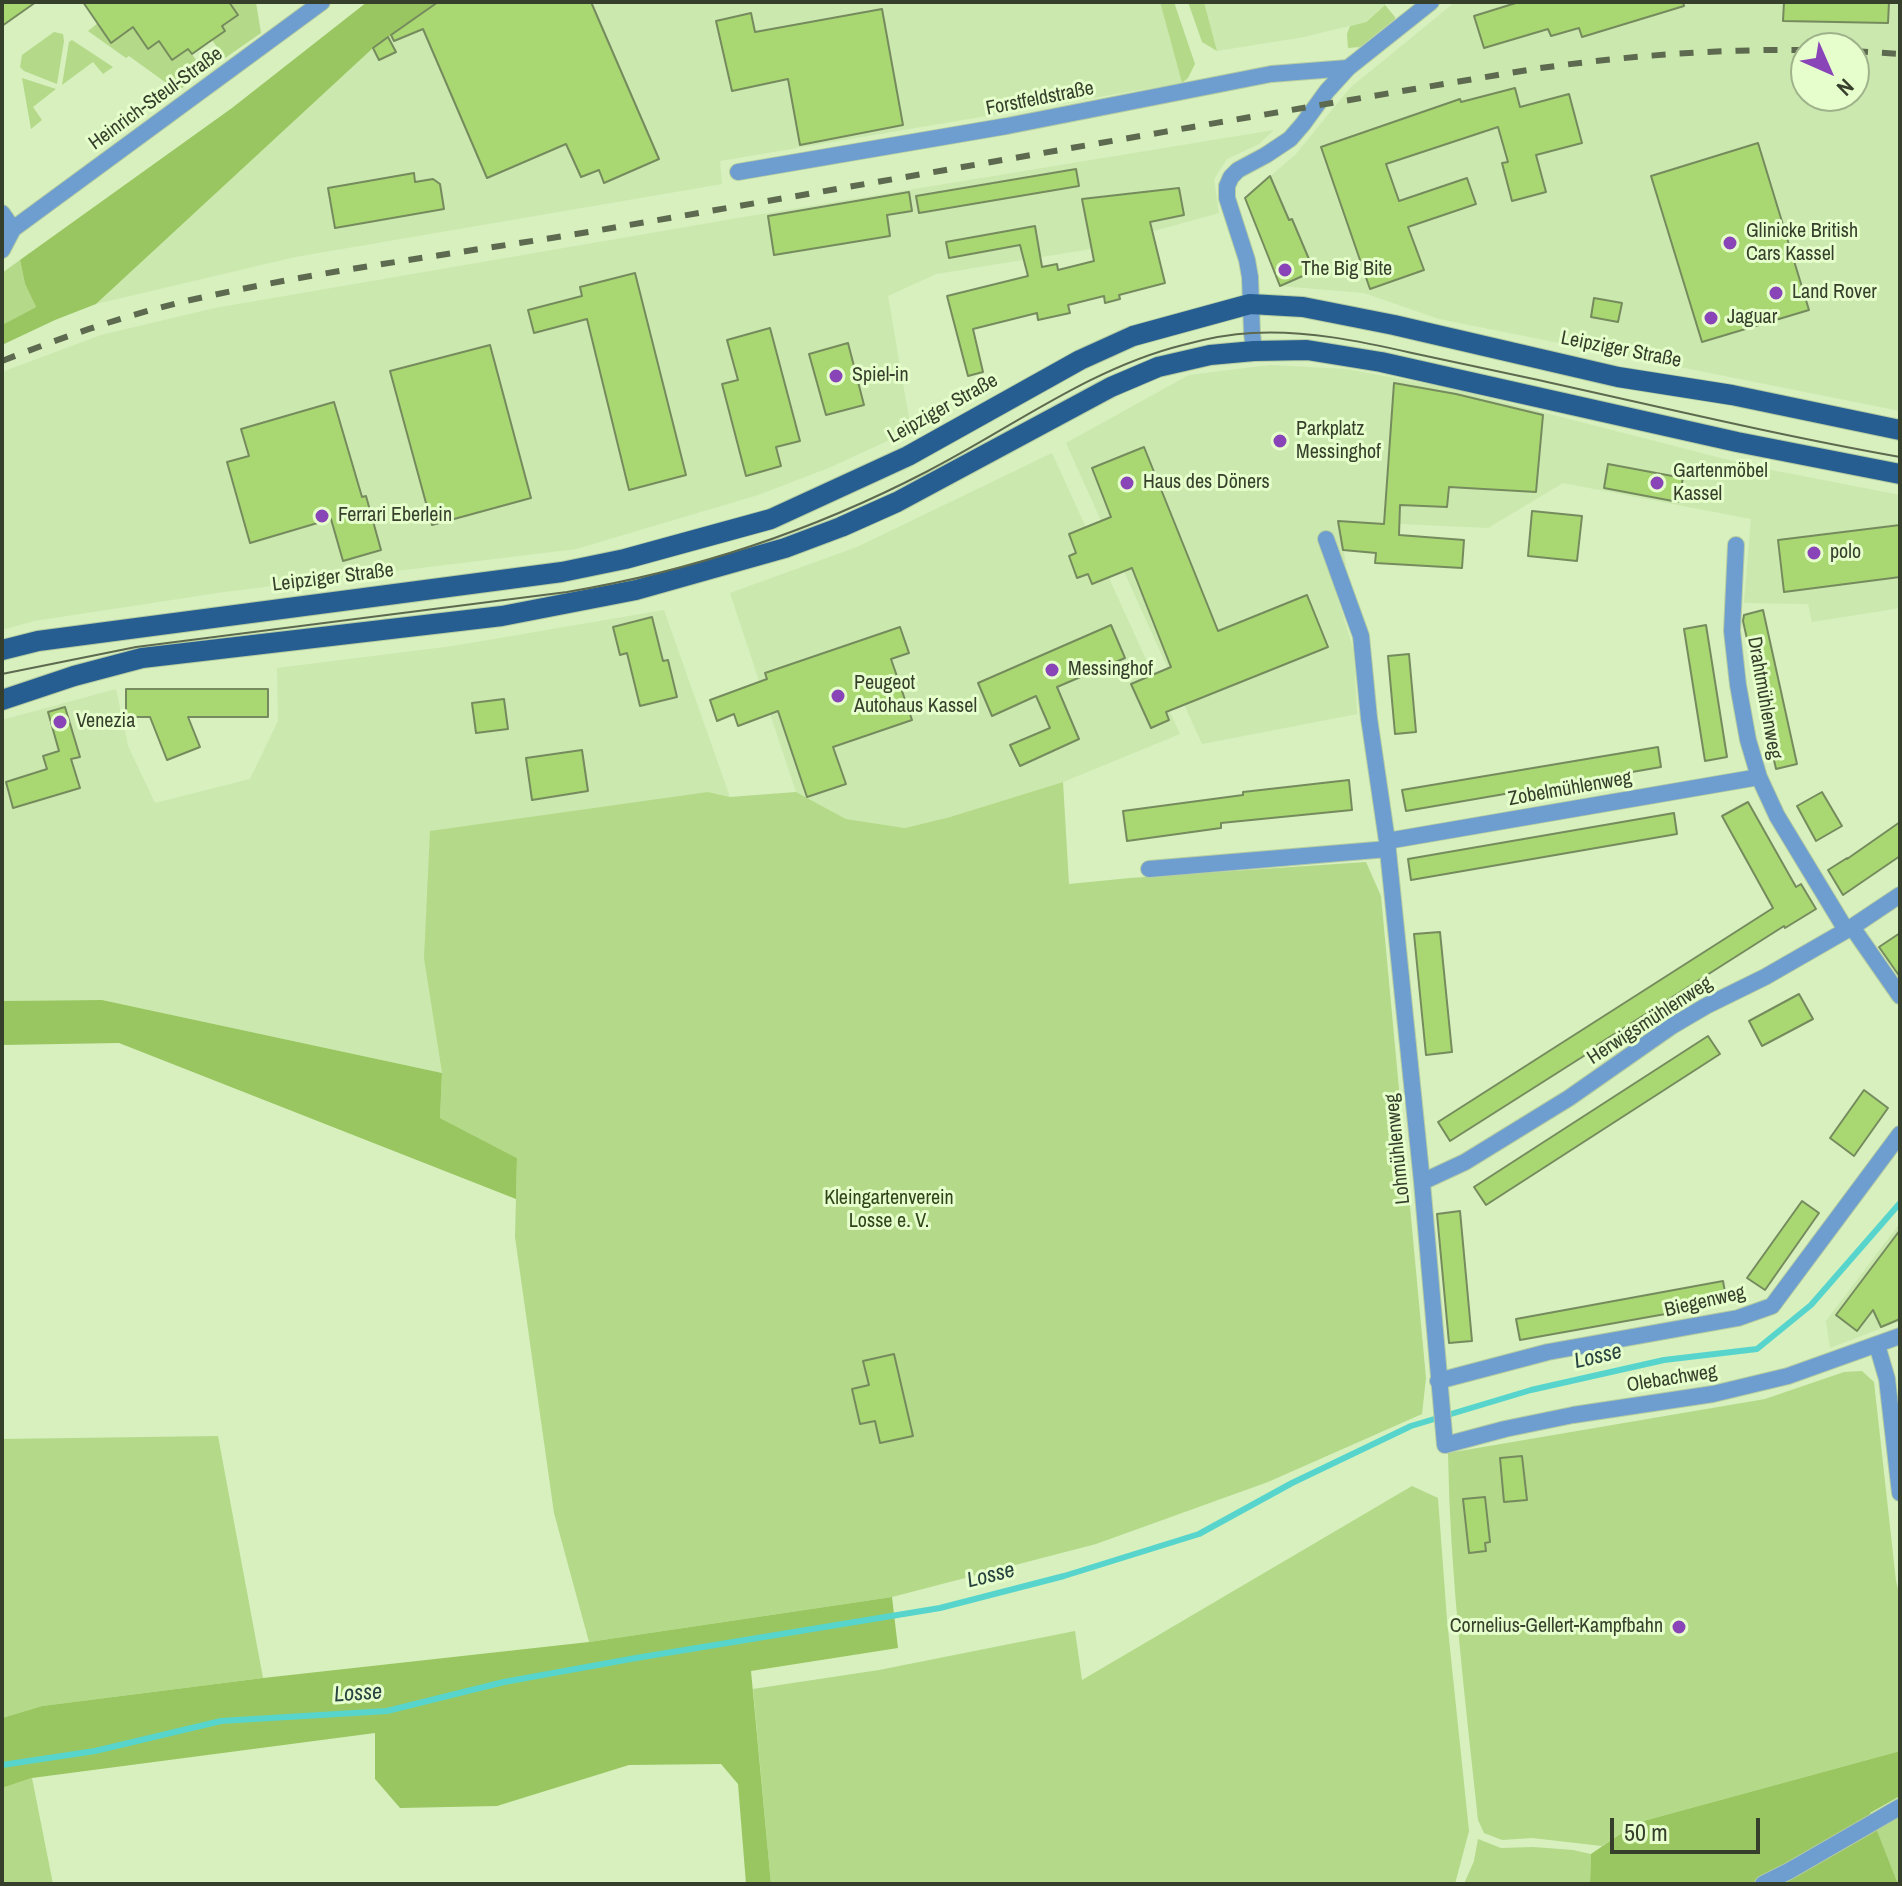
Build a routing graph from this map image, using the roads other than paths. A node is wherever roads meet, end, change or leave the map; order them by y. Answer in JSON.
{"nodes":[{"id":1,"x":322,"y":2,"type":"edge"},
{"id":2,"x":1431,"y":2,"type":"edge"},
{"id":3,"x":1348,"y":68,"type":"junction"},
{"id":4,"x":738,"y":172,"type":"dead end"},
{"id":5,"x":2,"y":213,"type":"edge"},
{"id":6,"x":13,"y":229,"type":"junction"},
{"id":7,"x":2,"y":250,"type":"edge"},
{"id":8,"x":1250,"y":304,"type":"junction"},
{"id":9,"x":1254,"y":351,"type":"junction"},
{"id":10,"x":1900,"y":430,"type":"edge"},
{"id":11,"x":1900,"y":474,"type":"edge"},
{"id":12,"x":1326,"y":539,"type":"dead end"},
{"id":13,"x":1736,"y":545,"type":"dead end"},
{"id":14,"x":2,"y":650,"type":"edge"},
{"id":15,"x":2,"y":700,"type":"edge"},
{"id":16,"x":1759,"y":777,"type":"junction"},
{"id":17,"x":1388,"y":845,"type":"junction"},
{"id":18,"x":1149,"y":869,"type":"dead end"},
{"id":19,"x":1900,"y":895,"type":"edge"},
{"id":20,"x":1849,"y":928,"type":"junction"},
{"id":21,"x":1900,"y":996,"type":"edge"},
{"id":22,"x":1900,"y":1134,"type":"edge"},
{"id":23,"x":1422,"y":1182,"type":"junction"},
{"id":24,"x":1900,"y":1336,"type":"edge"},
{"id":25,"x":1877,"y":1345,"type":"junction"},
{"id":26,"x":1439,"y":1387,"type":"junction"},
{"id":27,"x":1445,"y":1440,"type":"joint"},
{"id":28,"x":1900,"y":1493,"type":"edge"},
{"id":29,"x":1900,"y":1807,"type":"edge"},
{"id":30,"x":1763,"y":1884,"type":"edge"}],
"edges":[{"from":1,"to":6,"type":"street","name":"Heinrich-Steul-Straße"},
{"from":2,"to":3,"type":"street"},
{"from":3,"to":4,"type":"street","name":"Forstfeldstraße"},
{"from":3,"to":8,"type":"street"},
{"from":5,"to":6,"type":"street"},
{"from":6,"to":7,"type":"street","name":"Heinrich-Steul-Straße"},
{"from":8,"to":9,"type":"street"},
{"from":8,"to":10,"type":"main road","name":"Leipziger Straße"},
{"from":8,"to":14,"type":"main road","name":"Leipziger Straße"},
{"from":9,"to":11,"type":"main road"},
{"from":9,"to":15,"type":"main road"},
{"from":12,"to":17,"type":"street","name":"Lohmühlenweg"},
{"from":13,"to":16,"type":"street","name":"Drahtmühlenweg"},
{"from":16,"to":17,"type":"street","name":"Zobelmühlenweg"},
{"from":16,"to":20,"type":"street","name":"Drahtmühlenweg"},
{"from":17,"to":18,"type":"street"},
{"from":17,"to":23,"type":"street","name":"Lohmühlenweg"},
{"from":19,"to":20,"type":"street","name":"Herwigsmühlenweg"},
{"from":20,"to":21,"type":"street"},
{"from":20,"to":23,"type":"street","name":"Herwigsmühlenweg"},
{"from":22,"to":26,"type":"street","name":"Biegenweg"},
{"from":23,"to":26,"type":"street","name":"Lohmühlenweg"},
{"from":24,"to":25,"type":"street","name":"Olebachweg"},
{"from":25,"to":27,"type":"street","name":"Olebachweg"},
{"from":25,"to":28,"type":"street"},
{"from":26,"to":27,"type":"street","name":"Lohmühlenweg"},
{"from":29,"to":30,"type":"street"}]}
